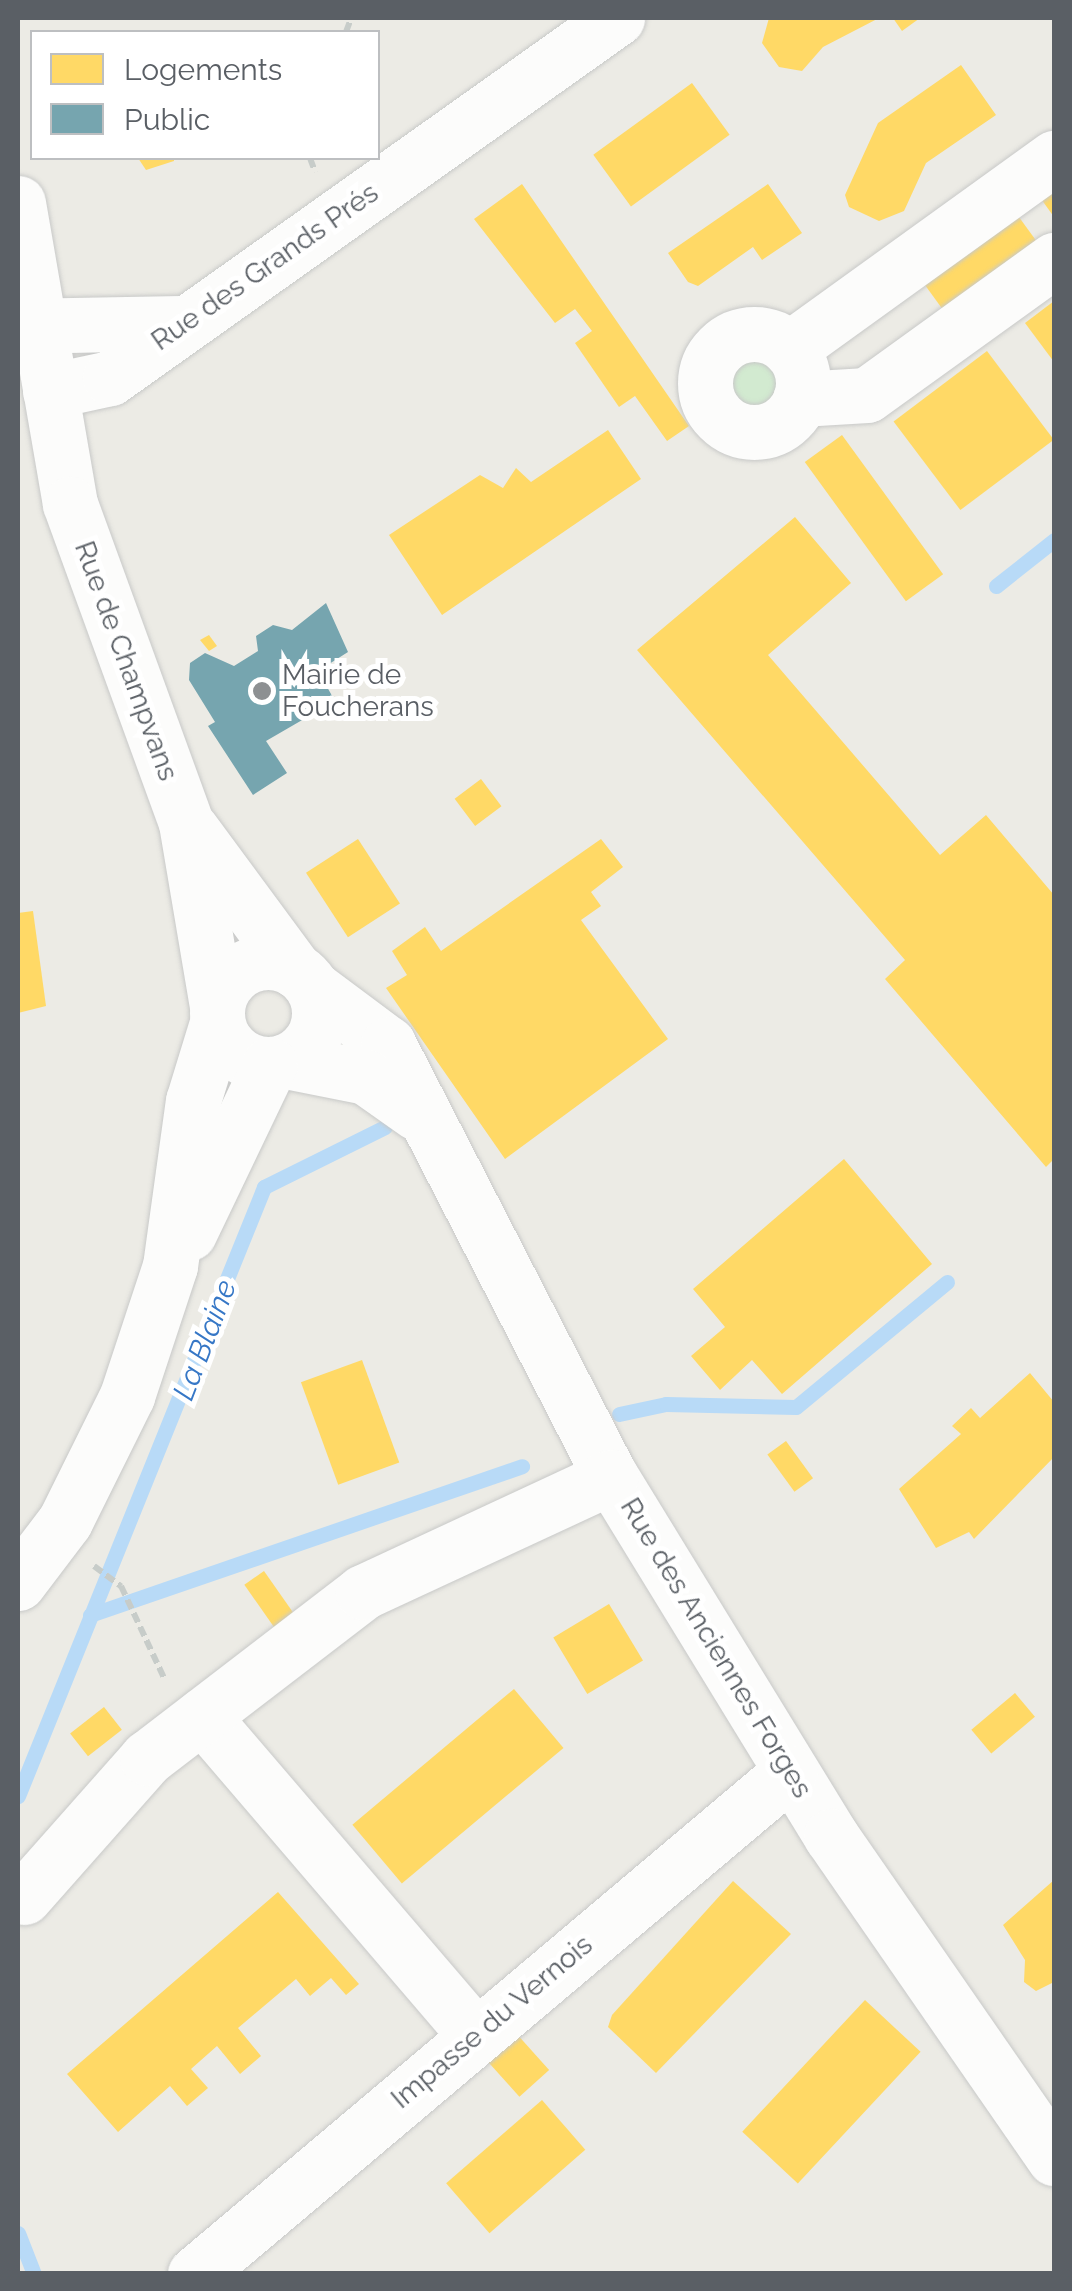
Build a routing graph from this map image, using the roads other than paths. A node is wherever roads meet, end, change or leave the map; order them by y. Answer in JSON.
{"nodes":[{"id":1,"x":616,"y":18,"type":"edge"},
{"id":2,"x":1054,"y":158,"type":"edge"},
{"id":3,"x":18,"y":204,"type":"edge"},
{"id":4,"x":1054,"y":260,"type":"edge"},
{"id":5,"x":181,"y":324,"type":"junction"},
{"id":6,"x":30,"y":326,"type":"edge"},
{"id":7,"x":110,"y":378,"type":"junction"},
{"id":8,"x":50,"y":392,"type":"junction"},
{"id":9,"x":70,"y":504,"type":"junction"},
{"id":10,"x":186,"y":823,"type":"junction"},
{"id":11,"x":304,"y":979,"type":"junction"},
{"id":12,"x":217,"y":1015,"type":"junction"},
{"id":13,"x":278,"y":1063,"type":"junction"},
{"id":14,"x":418,"y":1113,"type":"junction"},
{"id":15,"x":170,"y":1266,"type":"junction"},
{"id":16,"x":612,"y":1477,"type":"junction"},
{"id":17,"x":18,"y":1583,"type":"edge"},
{"id":18,"x":202,"y":1716,"type":"junction"},
{"id":19,"x":790,"y":1772,"type":"junction"},
{"id":20,"x":24,"y":1897,"type":"dead end"},
{"id":21,"x":476,"y":2036,"type":"junction"},
{"id":22,"x":1054,"y":2158,"type":"edge"},
{"id":23,"x":196,"y":2274,"type":"edge"}],
"edges":[{"from":1,"to":5,"type":"street","name":"Rue des Grands Prés"},
{"from":2,"to":4,"type":"street"},
{"from":3,"to":6,"type":"street","name":"Rue de Champvans"},
{"from":5,"to":6,"type":"street"},
{"from":5,"to":7,"type":"street","name":"Rue des Grands Prés"},
{"from":6,"to":8,"type":"street","name":"Rue de Champvans"},
{"from":7,"to":8,"type":"street","name":"Rue des Grands Prés"},
{"from":7,"to":9,"type":"street"},
{"from":8,"to":9,"type":"street","name":"Rue de Champvans"},
{"from":9,"to":10,"type":"street","name":"Rue de Champvans"},
{"from":10,"to":11,"type":"street","name":"Rue de Champvans"},
{"from":10,"to":12,"type":"street","name":"Rue de Champvans"},
{"from":11,"to":12,"type":"street"},
{"from":11,"to":13,"type":"street"},
{"from":11,"to":14,"type":"street","name":"Rue des Anciennes Forges"},
{"from":12,"to":13,"type":"street"},
{"from":12,"to":15,"type":"street"},
{"from":13,"to":14,"type":"street","name":"Rue des Anciennes Forges"},
{"from":13,"to":15,"type":"street"},
{"from":14,"to":16,"type":"street","name":"Rue des Anciennes Forges"},
{"from":15,"to":17,"type":"street"},
{"from":16,"to":18,"type":"street"},
{"from":16,"to":19,"type":"street","name":"Rue des Anciennes Forges"},
{"from":18,"to":20,"type":"street"},
{"from":18,"to":21,"type":"street"},
{"from":19,"to":21,"type":"street","name":"Impasse du Vernois"},
{"from":19,"to":22,"type":"street","name":"Rue des Anciennes Forges"},
{"from":21,"to":23,"type":"street","name":"Impasse du Vernois"}]}
